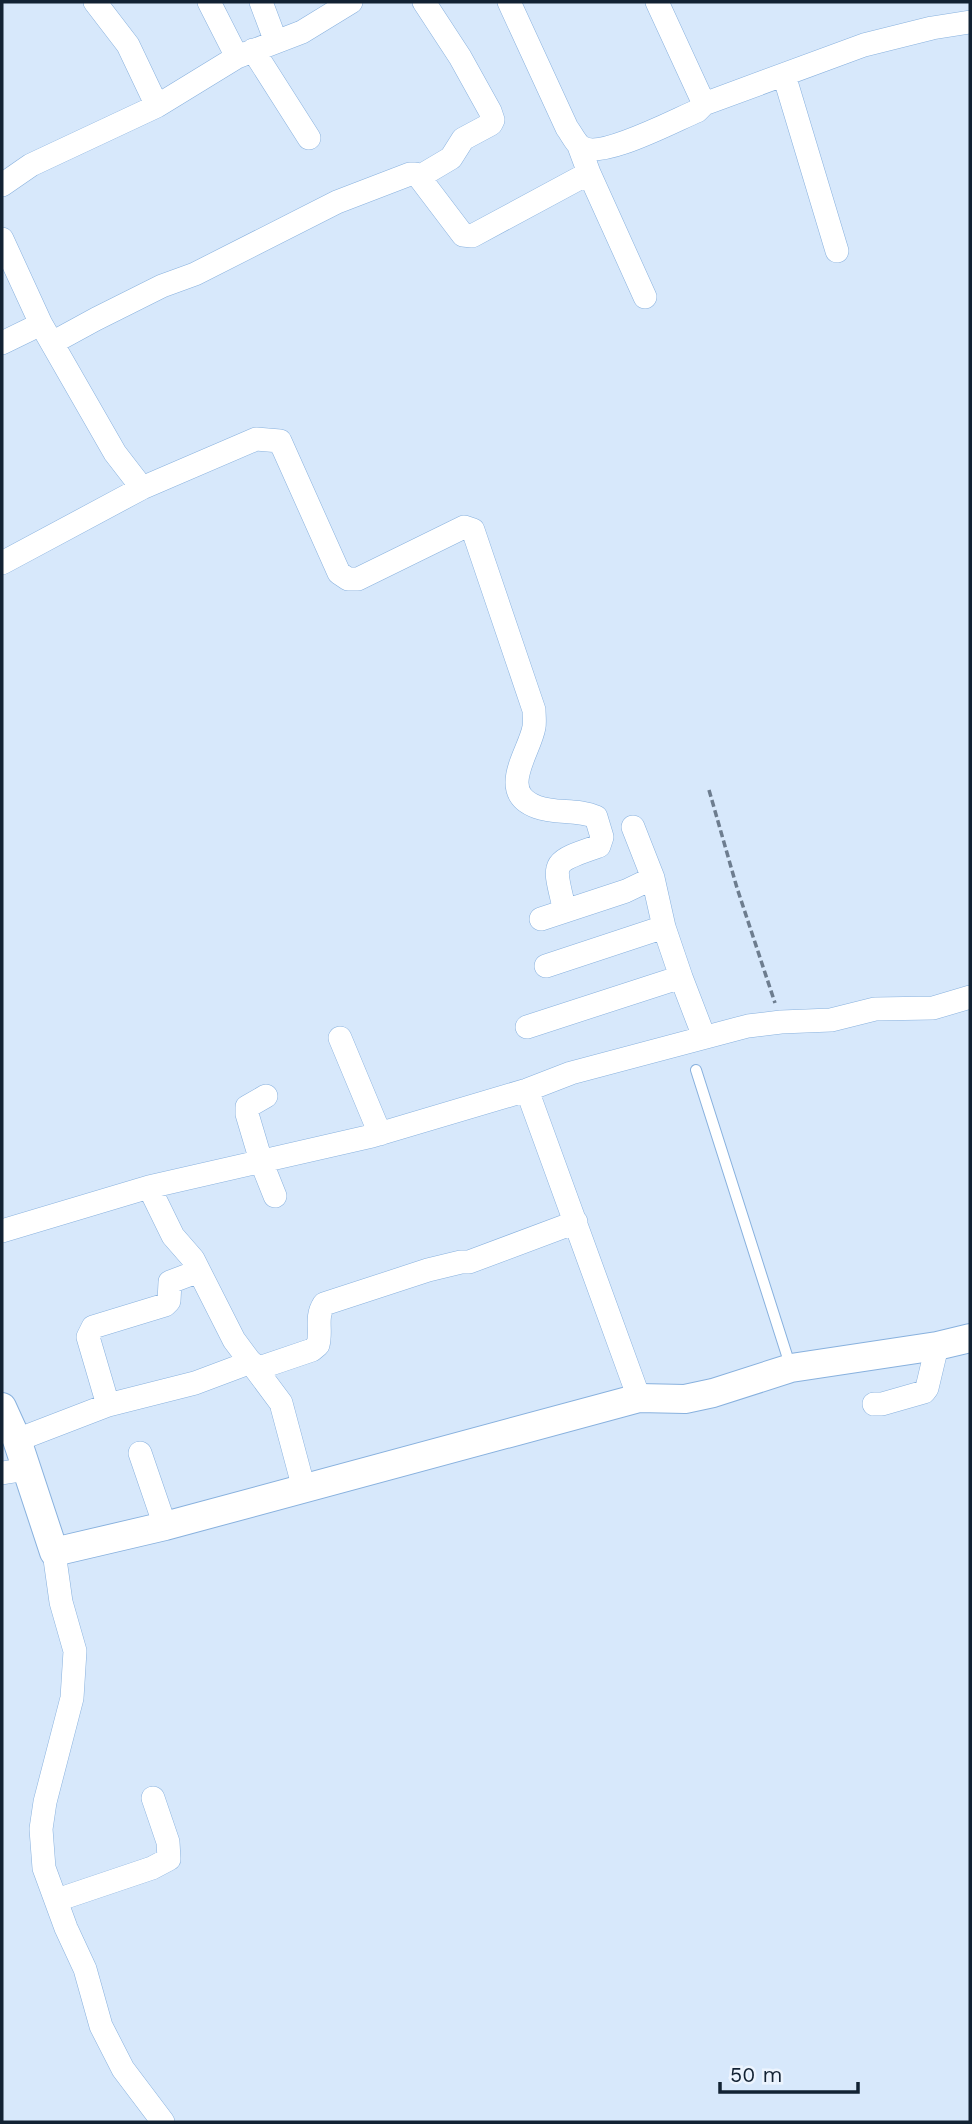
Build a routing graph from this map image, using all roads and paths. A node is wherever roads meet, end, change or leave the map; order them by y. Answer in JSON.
{"nodes":[{"id":1,"x":95,"y":2,"type":"edge"},
{"id":2,"x":209,"y":2,"type":"edge"},
{"id":3,"x":261,"y":2,"type":"edge"},
{"id":4,"x":351,"y":2,"type":"edge"},
{"id":5,"x":424,"y":2,"type":"edge"},
{"id":6,"x":509,"y":2,"type":"edge"},
{"id":7,"x":657,"y":2,"type":"edge"},
{"id":8,"x":970,"y":22,"type":"edge"},
{"id":9,"x":276,"y":42,"type":"junction"},
{"id":10,"x":245,"y":53,"type":"junction"},
{"id":11,"x":784,"y":75,"type":"junction"},
{"id":12,"x":705,"y":104,"type":"junction"},
{"id":13,"x":157,"y":106,"type":"junction"},
{"id":14,"x":309,"y":138,"type":"dead end"},
{"id":15,"x":579,"y":146,"type":"junction"},
{"id":16,"x":589,"y":173,"type":"junction"},
{"id":17,"x":419,"y":177,"type":"junction"},
{"id":18,"x":2,"y":184,"type":"edge"},
{"id":19,"x":2,"y":239,"type":"edge"},
{"id":20,"x":837,"y":251,"type":"dead end"},
{"id":21,"x":645,"y":297,"type":"dead end"},
{"id":22,"x":46,"y":333,"type":"junction"},
{"id":23,"x":2,"y":343,"type":"edge"},
{"id":24,"x":142,"y":488,"type":"junction"},
{"id":25,"x":2,"y":563,"type":"edge"},
{"id":26,"x":709,"y":790,"type":"dead end"},
{"id":27,"x":633,"y":827,"type":"dead end"},
{"id":28,"x":653,"y":878,"type":"junction"},
{"id":29,"x":565,"y":911,"type":"junction"},
{"id":30,"x":541,"y":919,"type":"dead end"},
{"id":31,"x":664,"y":927,"type":"junction"},
{"id":32,"x":546,"y":966,"type":"dead end"},
{"id":33,"x":681,"y":978,"type":"junction"},
{"id":34,"x":970,"y":997,"type":"edge"},
{"id":35,"x":781,"y":1021,"type":"junction"},
{"id":36,"x":527,"y":1027,"type":"dead end"},
{"id":37,"x":704,"y":1037,"type":"junction"},
{"id":38,"x":340,"y":1038,"type":"dead end"},
{"id":39,"x":696,"y":1070,"type":"dead end"},
{"id":40,"x":527,"y":1090,"type":"junction"},
{"id":41,"x":267,"y":1096,"type":"dead end"},
{"id":42,"x":380,"y":1134,"type":"junction"},
{"id":43,"x":261,"y":1161,"type":"junction"},
{"id":44,"x":149,"y":1187,"type":"junction"},
{"id":45,"x":275,"y":1196,"type":"dead end"},
{"id":46,"x":576,"y":1222,"type":"junction"},
{"id":47,"x":2,"y":1231,"type":"edge"},
{"id":48,"x":199,"y":1271,"type":"junction"},
{"id":49,"x":970,"y":1338,"type":"edge"},
{"id":50,"x":937,"y":1346,"type":"junction"},
{"id":51,"x":253,"y":1366,"type":"junction"},
{"id":52,"x":791,"y":1368,"type":"junction"},
{"id":53,"x":639,"y":1398,"type":"junction"},
{"id":54,"x":874,"y":1404,"type":"dead end"},
{"id":55,"x":108,"y":1405,"type":"junction"},
{"id":56,"x":2,"y":1407,"type":"edge"},
{"id":57,"x":17,"y":1440,"type":"junction"},
{"id":58,"x":140,"y":1453,"type":"dead end"},
{"id":59,"x":14,"y":1471,"type":"edge"},
{"id":60,"x":304,"y":1489,"type":"junction"},
{"id":61,"x":165,"y":1526,"type":"junction"},
{"id":62,"x":54,"y":1552,"type":"junction"},
{"id":63,"x":153,"y":1798,"type":"dead end"},
{"id":64,"x":57,"y":1900,"type":"junction"},
{"id":65,"x":163,"y":2122,"type":"edge"}],
"edges":[{"from":1,"to":13,"type":"street"},
{"from":2,"to":10,"type":"street"},
{"from":3,"to":9,"type":"street"},
{"from":4,"to":9,"type":"street"},
{"from":5,"to":17,"type":"street"},
{"from":6,"to":15,"type":"street"},
{"from":7,"to":12,"type":"street"},
{"from":8,"to":11,"type":"street"},
{"from":9,"to":10,"type":"street"},
{"from":10,"to":13,"type":"street"},
{"from":10,"to":14,"type":"street"},
{"from":11,"to":12,"type":"street"},
{"from":11,"to":20,"type":"street"},
{"from":12,"to":15,"type":"street"},
{"from":13,"to":18,"type":"street"},
{"from":15,"to":16,"type":"street"},
{"from":16,"to":17,"type":"street"},
{"from":16,"to":21,"type":"street"},
{"from":17,"to":22,"type":"street"},
{"from":19,"to":22,"type":"street"},
{"from":22,"to":23,"type":"street"},
{"from":22,"to":24,"type":"street"},
{"from":24,"to":25,"type":"street"},
{"from":24,"to":29,"type":"street"},
{"from":26,"to":35,"type":"path"},
{"from":27,"to":28,"type":"street"},
{"from":28,"to":29,"type":"street"},
{"from":28,"to":31,"type":"street"},
{"from":29,"to":30,"type":"street"},
{"from":31,"to":32,"type":"street"},
{"from":31,"to":33,"type":"street"},
{"from":33,"to":36,"type":"street"},
{"from":33,"to":37,"type":"street"},
{"from":34,"to":35,"type":"street"},
{"from":35,"to":37,"type":"street"},
{"from":37,"to":40,"type":"street"},
{"from":38,"to":42,"type":"street"},
{"from":39,"to":52,"type":"lane"},
{"from":40,"to":42,"type":"street"},
{"from":40,"to":46,"type":"street"},
{"from":41,"to":43,"type":"street"},
{"from":42,"to":43,"type":"street"},
{"from":43,"to":44,"type":"street"},
{"from":43,"to":45,"type":"street"},
{"from":44,"to":47,"type":"street"},
{"from":44,"to":48,"type":"street"},
{"from":46,"to":51,"type":"street"},
{"from":46,"to":53,"type":"street"},
{"from":48,"to":51,"type":"street"},
{"from":48,"to":55,"type":"street"},
{"from":49,"to":50,"type":"street"},
{"from":50,"to":52,"type":"street"},
{"from":50,"to":54,"type":"street"},
{"from":51,"to":55,"type":"street"},
{"from":51,"to":60,"type":"street"},
{"from":52,"to":53,"type":"street"},
{"from":53,"to":60,"type":"street"},
{"from":55,"to":57,"type":"street"},
{"from":56,"to":57,"type":"street"},
{"from":57,"to":59,"type":"street"},
{"from":58,"to":61,"type":"street"},
{"from":59,"to":62,"type":"street"},
{"from":60,"to":61,"type":"street"},
{"from":61,"to":62,"type":"street"},
{"from":62,"to":64,"type":"street"},
{"from":63,"to":64,"type":"street"},
{"from":64,"to":65,"type":"street"}]}
